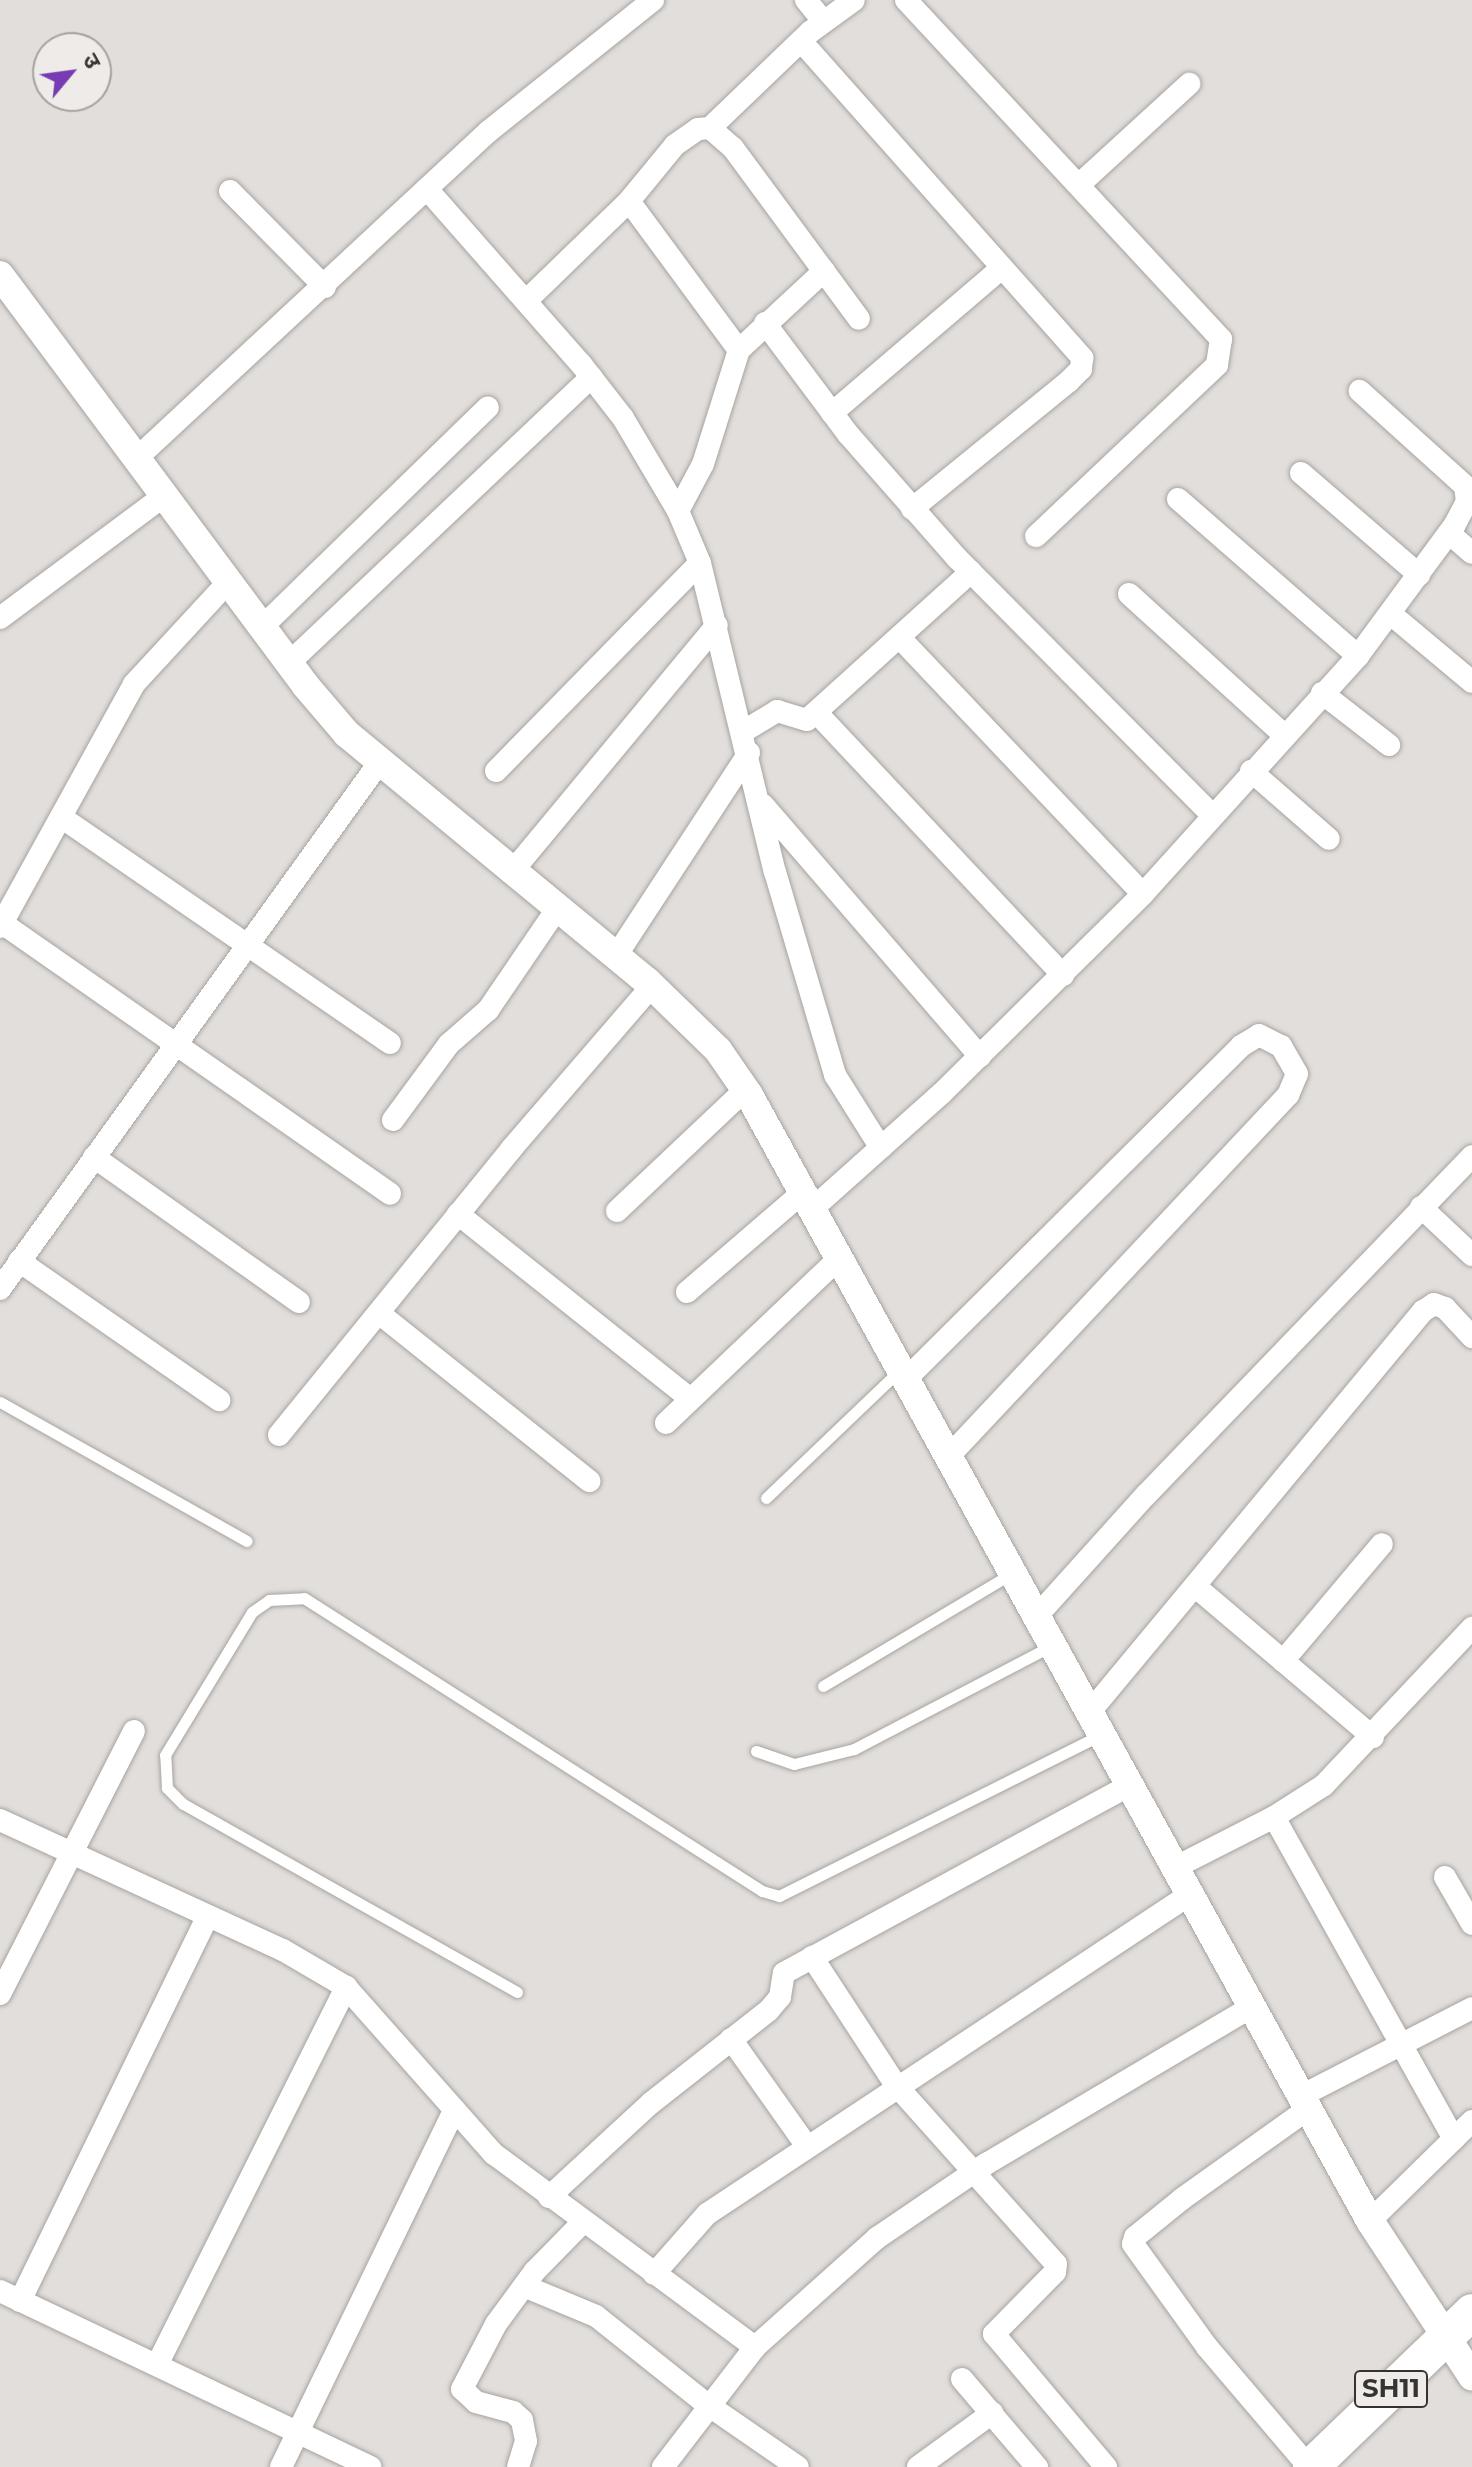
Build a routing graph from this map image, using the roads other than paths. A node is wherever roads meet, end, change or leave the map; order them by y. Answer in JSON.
{"nodes":[{"id":1,"x":653,"y":0,"type":"edge"},
{"id":2,"x":806,"y":0,"type":"edge"},
{"id":3,"x":854,"y":0,"type":"edge"},
{"id":4,"x":906,"y":0,"type":"edge"},
{"id":5,"x":823,"y":21,"type":"junction"},
{"id":6,"x":801,"y":41,"type":"junction"},
{"id":7,"x":1189,"y":84,"type":"dead end"},
{"id":8,"x":710,"y":128,"type":"junction"},
{"id":9,"x":1081,"y":183,"type":"junction"},
{"id":10,"x":427,"y":189,"type":"junction"},
{"id":11,"x":230,"y":191,"type":"dead end"},
{"id":12,"x":629,"y":201,"type":"junction"},
{"id":13,"x":1002,"y":268,"type":"junction"},
{"id":14,"x":824,"y":271,"type":"junction"},
{"id":15,"x":0,"y":275,"type":"edge"},
{"id":16,"x":325,"y":287,"type":"junction"},
{"id":17,"x":528,"y":299,"type":"junction"},
{"id":18,"x":859,"y":319,"type":"dead end"},
{"id":19,"x":765,"y":323,"type":"junction"},
{"id":20,"x":739,"y":350,"type":"junction"},
{"id":21,"x":591,"y":377,"type":"junction"},
{"id":22,"x":1360,"y":391,"type":"dead end"},
{"id":23,"x":488,"y":407,"type":"dead end"},
{"id":24,"x":832,"y":413,"type":"junction"},
{"id":25,"x":137,"y":458,"type":"junction"},
{"id":26,"x":1301,"y":473,"type":"dead end"},
{"id":27,"x":1469,"y":492,"type":"edge"},
{"id":28,"x":165,"y":495,"type":"junction"},
{"id":29,"x":1178,"y":499,"type":"dead end"},
{"id":30,"x":912,"y":509,"type":"junction"},
{"id":31,"x":678,"y":511,"type":"junction"},
{"id":32,"x":1449,"y":533,"type":"junction"},
{"id":33,"x":1036,"y":536,"type":"dead end"},
{"id":34,"x":1472,"y":553,"type":"edge"},
{"id":35,"x":700,"y":563,"type":"junction"},
{"id":36,"x":971,"y":572,"type":"junction"},
{"id":37,"x":1419,"y":575,"type":"junction"},
{"id":38,"x":228,"y":582,"type":"junction"},
{"id":39,"x":1129,"y":594,"type":"dead end"},
{"id":40,"x":1392,"y":615,"type":"junction"},
{"id":41,"x":0,"y":618,"type":"edge"},
{"id":42,"x":717,"y":625,"type":"junction"},
{"id":43,"x":262,"y":627,"type":"junction"},
{"id":44,"x":900,"y":638,"type":"junction"},
{"id":45,"x":1358,"y":656,"type":"junction"},
{"id":46,"x":289,"y":663,"type":"junction"},
{"id":47,"x":1472,"y":682,"type":"edge"},
{"id":48,"x":1322,"y":693,"type":"junction"},
{"id":49,"x":816,"y":712,"type":"junction"},
{"id":50,"x":1283,"y":734,"type":"junction"},
{"id":51,"x":746,"y":742,"type":"junction"},
{"id":52,"x":1389,"y":745,"type":"dead end"},
{"id":53,"x":379,"y":763,"type":"junction"},
{"id":54,"x":496,"y":771,"type":"dead end"},
{"id":55,"x":1251,"y":771,"type":"junction"},
{"id":56,"x":759,"y":801,"type":"junction"},
{"id":57,"x":1212,"y":815,"type":"junction"},
{"id":58,"x":61,"y":817,"type":"junction"},
{"id":59,"x":1329,"y":839,"type":"dead end"},
{"id":60,"x":511,"y":873,"type":"junction"},
{"id":61,"x":1143,"y":894,"type":"junction"},
{"id":62,"x":557,"y":909,"type":"junction"},
{"id":63,"x":1,"y":925,"type":"edge"},
{"id":64,"x":249,"y":943,"type":"junction"},
{"id":65,"x":616,"y":956,"type":"junction"},
{"id":66,"x":1063,"y":975,"type":"junction"},
{"id":67,"x":652,"y":986,"type":"junction"},
{"id":68,"x":177,"y":1043,"type":"junction"},
{"id":69,"x":390,"y":1043,"type":"dead end"},
{"id":70,"x":980,"y":1056,"type":"junction"},
{"id":71,"x":745,"y":1090,"type":"junction"},
{"id":72,"x":393,"y":1120,"type":"dead end"},
{"id":73,"x":881,"y":1148,"type":"junction"},
{"id":74,"x":1472,"y":1156,"type":"edge"},
{"id":75,"x":94,"y":1157,"type":"junction"},
{"id":76,"x":390,"y":1194,"type":"dead end"},
{"id":77,"x":807,"y":1202,"type":"junction"},
{"id":78,"x":1421,"y":1207,"type":"junction"},
{"id":79,"x":617,"y":1211,"type":"dead end"},
{"id":80,"x":458,"y":1214,"type":"junction"},
{"id":81,"x":1472,"y":1255,"type":"edge"},
{"id":82,"x":838,"y":1259,"type":"junction"},
{"id":83,"x":19,"y":1261,"type":"junction"},
{"id":84,"x":0,"y":1289,"type":"edge"},
{"id":85,"x":687,"y":1292,"type":"dead end"},
{"id":86,"x":299,"y":1302,"type":"dead end"},
{"id":87,"x":380,"y":1314,"type":"junction"},
{"id":88,"x":1472,"y":1337,"type":"edge"},
{"id":89,"x":901,"y":1376,"type":"junction"},
{"id":90,"x":689,"y":1398,"type":"junction"},
{"id":91,"x":219,"y":1400,"type":"dead end"},
{"id":92,"x":0,"y":1402,"type":"edge"},
{"id":93,"x":666,"y":1423,"type":"dead end"},
{"id":94,"x":279,"y":1435,"type":"dead end"},
{"id":95,"x":947,"y":1458,"type":"junction"},
{"id":96,"x":589,"y":1481,"type":"dead end"},
{"id":97,"x":766,"y":1498,"type":"dead end"},
{"id":98,"x":247,"y":1541,"type":"dead end"},
{"id":99,"x":1382,"y":1544,"type":"dead end"},
{"id":100,"x":1012,"y":1574,"type":"junction"},
{"id":101,"x":1196,"y":1587,"type":"junction"},
{"id":102,"x":1036,"y":1617,"type":"junction"},
{"id":103,"x":1472,"y":1628,"type":"edge"},
{"id":104,"x":1052,"y":1646,"type":"junction"},
{"id":105,"x":1283,"y":1661,"type":"junction"},
{"id":106,"x":823,"y":1686,"type":"dead end"},
{"id":107,"x":1095,"y":1724,"type":"junction"},
{"id":108,"x":134,"y":1731,"type":"dead end"},
{"id":109,"x":1373,"y":1737,"type":"junction"},
{"id":110,"x":756,"y":1751,"type":"dead end"},
{"id":111,"x":1129,"y":1786,"type":"junction"},
{"id":112,"x":1274,"y":1817,"type":"junction"},
{"id":113,"x":0,"y":1820,"type":"edge"},
{"id":114,"x":69,"y":1853,"type":"junction"},
{"id":115,"x":1174,"y":1868,"type":"junction"},
{"id":116,"x":1445,"y":1877,"type":"dead end"},
{"id":117,"x":1189,"y":1895,"type":"junction"},
{"id":118,"x":208,"y":1916,"type":"junction"},
{"id":119,"x":1472,"y":1924,"type":"edge"},
{"id":120,"x":812,"y":1957,"type":"junction"},
{"id":121,"x":346,"y":1987,"type":"junction"},
{"id":122,"x":517,"y":1992,"type":"dead end"},
{"id":123,"x":0,"y":1994,"type":"edge"},
{"id":124,"x":1251,"y":2007,"type":"junction"},
{"id":125,"x":1472,"y":2008,"type":"edge"},
{"id":126,"x":731,"y":2039,"type":"junction"},
{"id":127,"x":1401,"y":2045,"type":"junction"},
{"id":128,"x":895,"y":2084,"type":"junction"},
{"id":129,"x":1304,"y":2102,"type":"junction"},
{"id":130,"x":454,"y":2110,"type":"junction"},
{"id":131,"x":1472,"y":2121,"type":"edge"},
{"id":132,"x":1454,"y":2139,"type":"junction"},
{"id":133,"x":806,"y":2145,"type":"junction"},
{"id":134,"x":972,"y":2173,"type":"junction"},
{"id":135,"x":549,"y":2197,"type":"junction"},
{"id":136,"x":1370,"y":2221,"type":"junction"},
{"id":137,"x":583,"y":2222,"type":"junction"},
{"id":138,"x":654,"y":2274,"type":"junction"},
{"id":139,"x":524,"y":2286,"type":"junction"},
{"id":140,"x":10,"y":2296,"type":"edge"},
{"id":141,"x":1472,"y":2312,"type":"edge"},
{"id":142,"x":1444,"y":2339,"type":"junction"},
{"id":143,"x":755,"y":2347,"type":"junction"},
{"id":144,"x":157,"y":2365,"type":"junction"},
{"id":145,"x":1472,"y":2376,"type":"edge"},
{"id":146,"x":962,"y":2379,"type":"dead end"},
{"id":147,"x":708,"y":2405,"type":"junction"},
{"id":148,"x":992,"y":2413,"type":"junction"},
{"id":149,"x":296,"y":2432,"type":"junction"},
{"id":150,"x":281,"y":2467,"type":"edge"},
{"id":151,"x":370,"y":2467,"type":"edge"},
{"id":152,"x":518,"y":2467,"type":"edge"},
{"id":153,"x":663,"y":2467,"type":"edge"},
{"id":154,"x":798,"y":2467,"type":"edge"},
{"id":155,"x":918,"y":2467,"type":"edge"},
{"id":156,"x":1037,"y":2467,"type":"edge"},
{"id":157,"x":1106,"y":2467,"type":"edge"},
{"id":158,"x":1310,"y":2467,"type":"edge"}],
"edges":[{"from":1,"to":10,"type":"street"},
{"from":2,"to":5,"type":"street"},
{"from":3,"to":5,"type":"street"},
{"from":4,"to":9,"type":"street"},
{"from":5,"to":6,"type":"street"},
{"from":6,"to":8,"type":"street"},
{"from":6,"to":13,"type":"street"},
{"from":7,"to":9,"type":"street"},
{"from":8,"to":12,"type":"street"},
{"from":8,"to":14,"type":"street"},
{"from":9,"to":33,"type":"street"},
{"from":10,"to":16,"type":"street"},
{"from":10,"to":17,"type":"street"},
{"from":11,"to":16,"type":"street"},
{"from":12,"to":17,"type":"street"},
{"from":12,"to":20,"type":"street"},
{"from":13,"to":24,"type":"street"},
{"from":13,"to":30,"type":"street"},
{"from":14,"to":18,"type":"street"},
{"from":14,"to":19,"type":"street"},
{"from":15,"to":25,"type":"street"},
{"from":16,"to":25,"type":"street"},
{"from":17,"to":21,"type":"street"},
{"from":19,"to":20,"type":"street"},
{"from":19,"to":24,"type":"street"},
{"from":20,"to":31,"type":"street"},
{"from":21,"to":31,"type":"street"},
{"from":21,"to":46,"type":"street"},
{"from":22,"to":27,"type":"street"},
{"from":23,"to":43,"type":"street"},
{"from":24,"to":30,"type":"street"},
{"from":25,"to":28,"type":"street"},
{"from":26,"to":37,"type":"street"},
{"from":27,"to":32,"type":"street"},
{"from":28,"to":38,"type":"street"},
{"from":28,"to":41,"type":"street"},
{"from":29,"to":45,"type":"street"},
{"from":30,"to":36,"type":"street"},
{"from":31,"to":35,"type":"street"},
{"from":32,"to":34,"type":"street"},
{"from":32,"to":37,"type":"street"},
{"from":35,"to":42,"type":"street"},
{"from":35,"to":54,"type":"street"},
{"from":36,"to":44,"type":"street"},
{"from":36,"to":57,"type":"street"},
{"from":37,"to":40,"type":"street"},
{"from":38,"to":43,"type":"street"},
{"from":38,"to":58,"type":"street"},
{"from":39,"to":50,"type":"street"},
{"from":40,"to":45,"type":"street"},
{"from":40,"to":47,"type":"street"},
{"from":42,"to":51,"type":"street"},
{"from":42,"to":60,"type":"street"},
{"from":43,"to":46,"type":"street"},
{"from":44,"to":49,"type":"street"},
{"from":44,"to":61,"type":"street"},
{"from":45,"to":48,"type":"street"},
{"from":46,"to":53,"type":"street"},
{"from":48,"to":50,"type":"street"},
{"from":48,"to":52,"type":"street"},
{"from":49,"to":51,"type":"street"},
{"from":49,"to":66,"type":"street"},
{"from":50,"to":55,"type":"street"},
{"from":51,"to":56,"type":"street"},
{"from":51,"to":65,"type":"street"},
{"from":53,"to":60,"type":"street"},
{"from":53,"to":64,"type":"street"},
{"from":55,"to":57,"type":"street"},
{"from":55,"to":59,"type":"street"},
{"from":56,"to":70,"type":"street"},
{"from":56,"to":73,"type":"street"},
{"from":57,"to":61,"type":"street"},
{"from":58,"to":63,"type":"street"},
{"from":58,"to":64,"type":"street"},
{"from":60,"to":62,"type":"street"},
{"from":61,"to":66,"type":"street"},
{"from":62,"to":65,"type":"street"},
{"from":62,"to":72,"type":"street"},
{"from":63,"to":68,"type":"street"},
{"from":64,"to":68,"type":"street"},
{"from":64,"to":69,"type":"street"},
{"from":65,"to":67,"type":"street"},
{"from":66,"to":70,"type":"street"},
{"from":67,"to":71,"type":"street"},
{"from":67,"to":80,"type":"street"},
{"from":68,"to":75,"type":"street"},
{"from":68,"to":76,"type":"street"},
{"from":70,"to":73,"type":"street"},
{"from":71,"to":77,"type":"street"},
{"from":71,"to":79,"type":"street"},
{"from":73,"to":77,"type":"street"},
{"from":74,"to":78,"type":"street"},
{"from":75,"to":83,"type":"street"},
{"from":75,"to":86,"type":"street"},
{"from":77,"to":82,"type":"street"},
{"from":77,"to":85,"type":"street"},
{"from":78,"to":81,"type":"street"},
{"from":78,"to":102,"type":"street"},
{"from":80,"to":87,"type":"street"},
{"from":80,"to":90,"type":"street"},
{"from":82,"to":89,"type":"street"},
{"from":82,"to":90,"type":"street"},
{"from":83,"to":84,"type":"street"},
{"from":83,"to":91,"type":"street"},
{"from":87,"to":94,"type":"street"},
{"from":87,"to":96,"type":"street"},
{"from":88,"to":101,"type":"street"},
{"from":89,"to":95,"type":"street"},
{"from":89,"to":95,"type":"street"},
{"from":89,"to":97,"type":"lane"},
{"from":90,"to":93,"type":"street"},
{"from":92,"to":98,"type":"lane"},
{"from":95,"to":100,"type":"street"},
{"from":99,"to":105,"type":"street"},
{"from":100,"to":102,"type":"street"},
{"from":100,"to":106,"type":"lane"},
{"from":101,"to":105,"type":"street"},
{"from":101,"to":107,"type":"street"},
{"from":102,"to":104,"type":"street"},
{"from":103,"to":109,"type":"street"},
{"from":104,"to":107,"type":"street"},
{"from":104,"to":110,"type":"lane"},
{"from":105,"to":109,"type":"street"},
{"from":107,"to":111,"type":"street"},
{"from":107,"to":122,"type":"lane"},
{"from":108,"to":114,"type":"street"},
{"from":109,"to":112,"type":"street"},
{"from":111,"to":115,"type":"street"},
{"from":111,"to":120,"type":"street"},
{"from":112,"to":115,"type":"street"},
{"from":112,"to":127,"type":"street"},
{"from":113,"to":114,"type":"street"},
{"from":114,"to":118,"type":"street"},
{"from":114,"to":123,"type":"street"},
{"from":115,"to":117,"type":"street"},
{"from":116,"to":119,"type":"street"},
{"from":117,"to":124,"type":"street"},
{"from":117,"to":128,"type":"street"},
{"from":118,"to":121,"type":"street"},
{"from":118,"to":140,"type":"street"},
{"from":120,"to":126,"type":"street"},
{"from":120,"to":128,"type":"street"},
{"from":121,"to":130,"type":"street"},
{"from":121,"to":144,"type":"street"},
{"from":124,"to":129,"type":"street"},
{"from":124,"to":134,"type":"street"},
{"from":125,"to":127,"type":"street"},
{"from":126,"to":133,"type":"street"},
{"from":126,"to":135,"type":"street"},
{"from":127,"to":129,"type":"street"},
{"from":127,"to":132,"type":"street"},
{"from":128,"to":133,"type":"street"},
{"from":128,"to":134,"type":"street"},
{"from":129,"to":136,"type":"street"},
{"from":129,"to":158,"type":"street"},
{"from":130,"to":135,"type":"street"},
{"from":130,"to":149,"type":"street"},
{"from":131,"to":132,"type":"street"},
{"from":132,"to":136,"type":"street"},
{"from":133,"to":138,"type":"street"},
{"from":134,"to":143,"type":"street"},
{"from":134,"to":157,"type":"street"},
{"from":135,"to":137,"type":"street"},
{"from":136,"to":142,"type":"street"},
{"from":137,"to":138,"type":"street"},
{"from":137,"to":139,"type":"street"},
{"from":138,"to":143,"type":"street"},
{"from":139,"to":147,"type":"street"},
{"from":139,"to":152,"type":"street"},
{"from":140,"to":144,"type":"street"},
{"from":141,"to":142,"type":"main road","number":"SH11"},
{"from":142,"to":145,"type":"street"},
{"from":142,"to":158,"type":"main road","number":"SH11"},
{"from":143,"to":147,"type":"street"},
{"from":144,"to":149,"type":"street"},
{"from":146,"to":148,"type":"street"},
{"from":147,"to":153,"type":"street"},
{"from":147,"to":154,"type":"street"},
{"from":148,"to":155,"type":"street"},
{"from":148,"to":156,"type":"street"},
{"from":149,"to":150,"type":"street"},
{"from":149,"to":151,"type":"street"}]}
